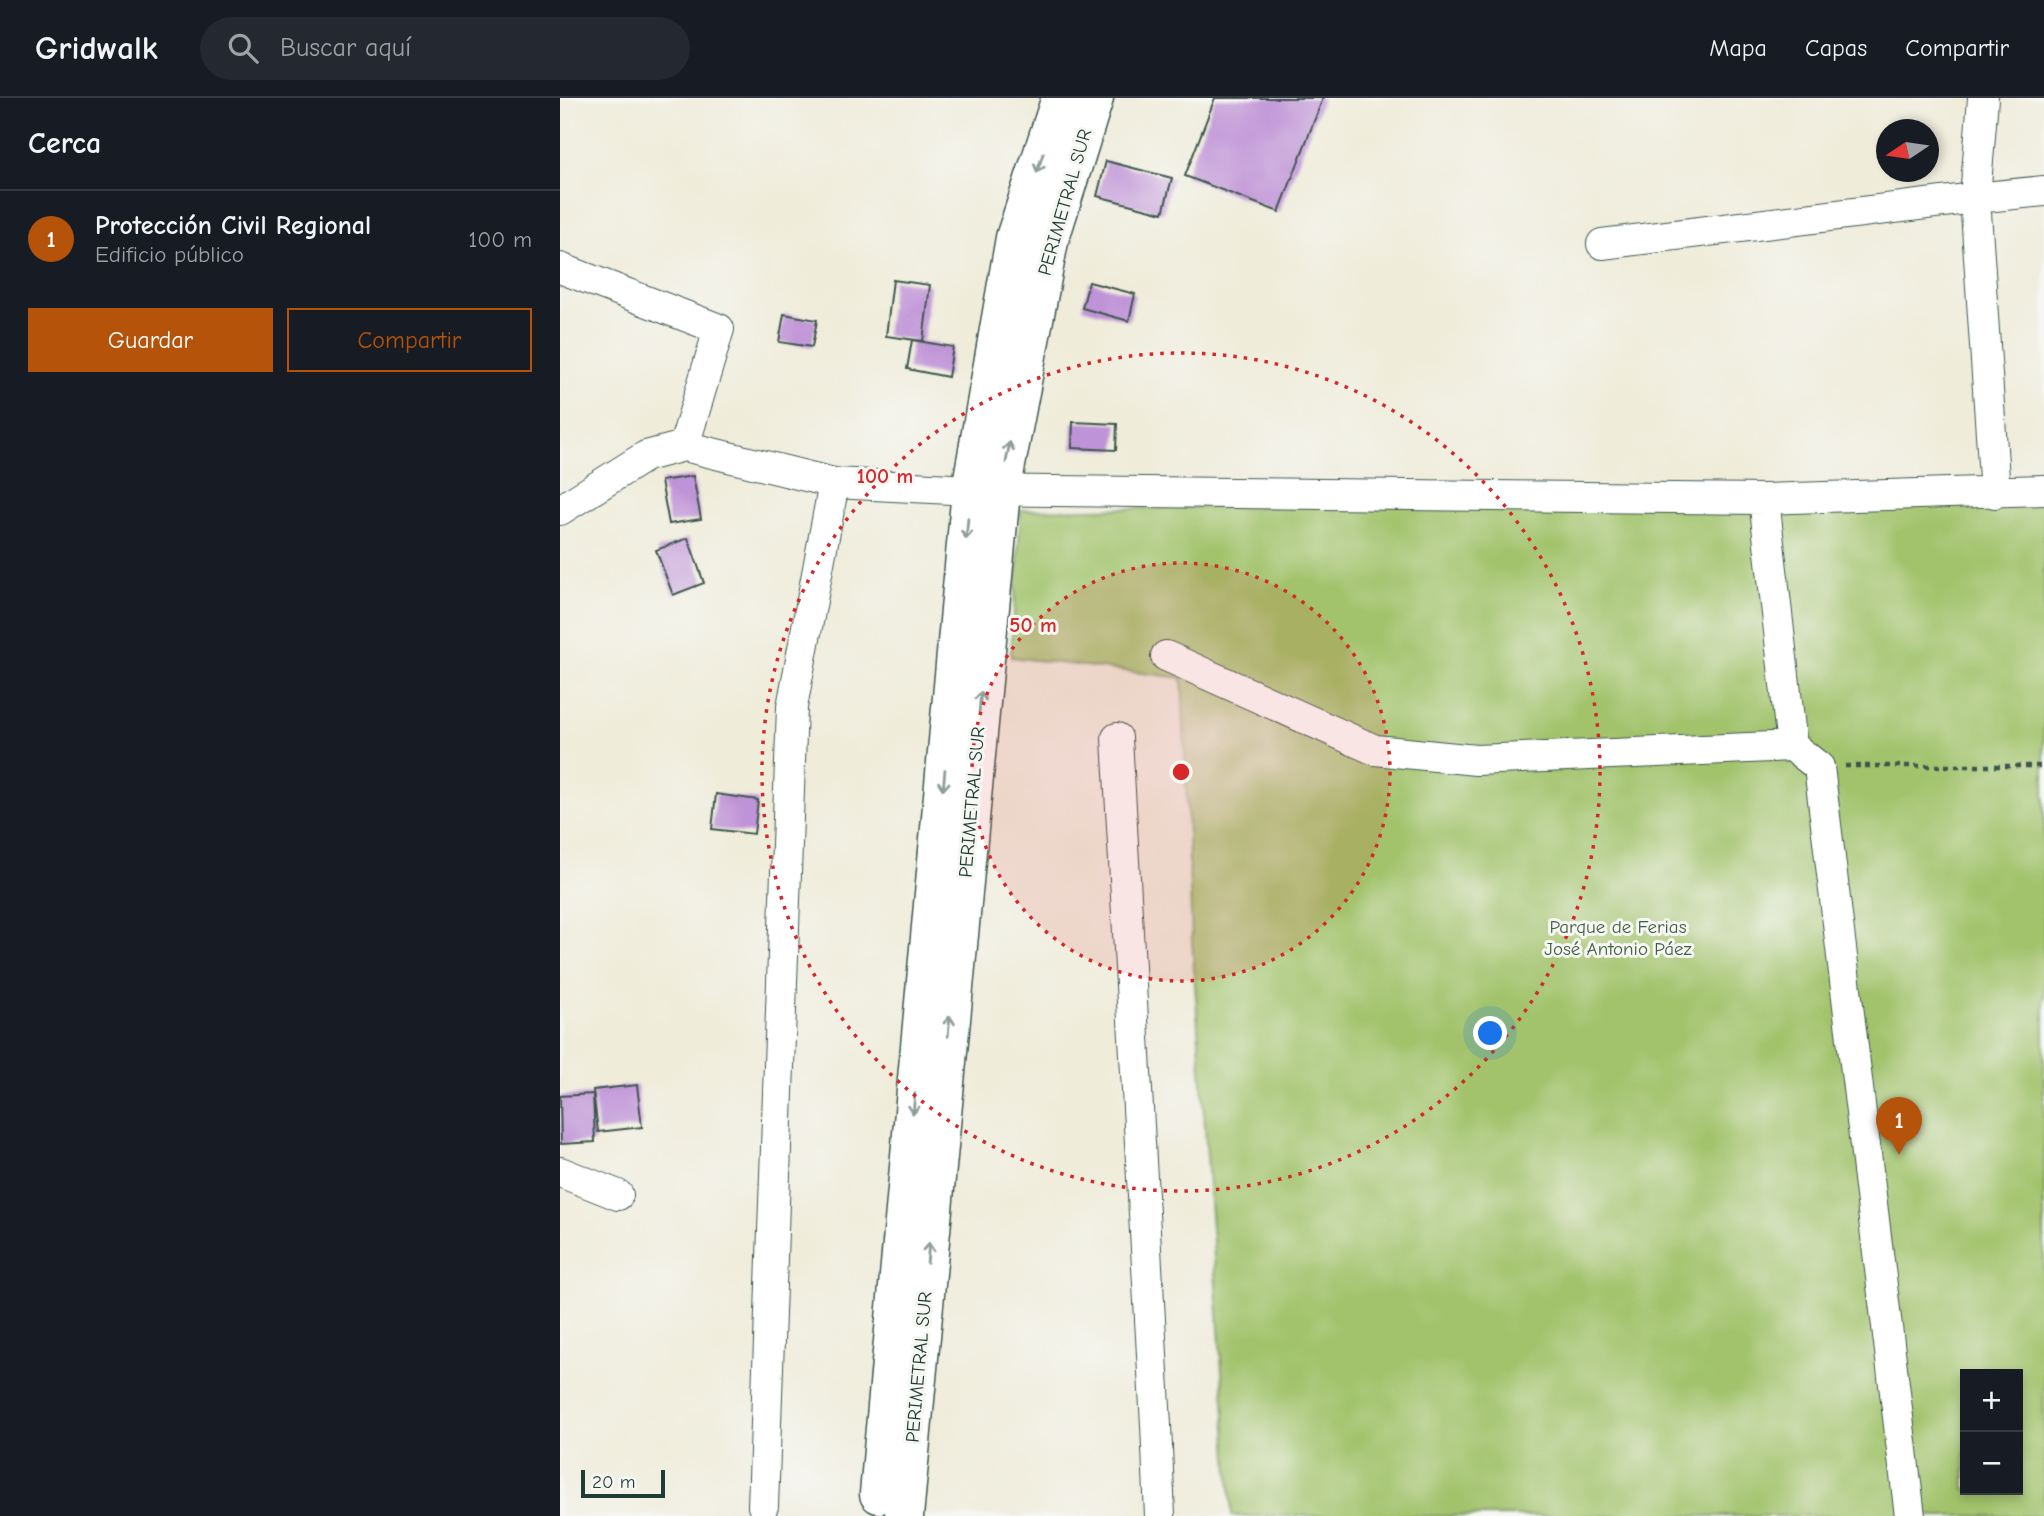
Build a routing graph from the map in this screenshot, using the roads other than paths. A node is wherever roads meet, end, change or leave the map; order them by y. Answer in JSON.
{"nodes":[{"id":1,"x":1062,"y":98,"type":"edge"},
{"id":2,"x":1094,"y":98,"type":"edge"},
{"id":3,"x":1983,"y":98,"type":"edge"},
{"id":4,"x":2044,"y":191,"type":"edge"},
{"id":5,"x":1975,"y":198,"type":"junction"},
{"id":6,"x":1602,"y":244,"type":"dead end"},
{"id":7,"x":560,"y":268,"type":"edge"},
{"id":8,"x":684,"y":446,"type":"junction"},
{"id":9,"x":834,"y":483,"type":"junction"},
{"id":10,"x":986,"y":490,"type":"junction"},
{"id":11,"x":2044,"y":490,"type":"edge"},
{"id":12,"x":1995,"y":493,"type":"junction"},
{"id":13,"x":1764,"y":499,"type":"junction"},
{"id":14,"x":560,"y":510,"type":"edge"},
{"id":15,"x":1166,"y":656,"type":"dead end"},
{"id":16,"x":1117,"y":738,"type":"dead end"},
{"id":17,"x":1792,"y":746,"type":"junction"},
{"id":18,"x":560,"y":1172,"type":"edge"},
{"id":19,"x":618,"y":1195,"type":"dead end"},
{"id":20,"x":763,"y":1506,"type":"dead end"},
{"id":21,"x":878,"y":1516,"type":"edge"},
{"id":22,"x":904,"y":1516,"type":"edge"},
{"id":23,"x":1160,"y":1516,"type":"edge"},
{"id":24,"x":1910,"y":1516,"type":"edge"}],
"edges":[{"from":1,"to":10,"type":"main road","name":"PERIMETRAL SUR","one_way":true},
{"from":10,"to":2,"type":"main road","name":"PERIMETRAL SUR","one_way":true},
{"from":3,"to":5,"type":"street"},
{"from":4,"to":5,"type":"street"},
{"from":5,"to":6,"type":"street"},
{"from":5,"to":12,"type":"street"},
{"from":7,"to":8,"type":"street"},
{"from":8,"to":9,"type":"street"},
{"from":8,"to":14,"type":"street"},
{"from":9,"to":10,"type":"street"},
{"from":9,"to":20,"type":"street"},
{"from":10,"to":13,"type":"street"},
{"from":10,"to":21,"type":"main road","name":"PERIMETRAL SUR","one_way":true},
{"from":22,"to":10,"type":"main road","name":"PERIMETRAL SUR","one_way":true},
{"from":11,"to":12,"type":"street"},
{"from":12,"to":13,"type":"street"},
{"from":13,"to":17,"type":"street"},
{"from":15,"to":17,"type":"street"},
{"from":16,"to":23,"type":"street"},
{"from":17,"to":24,"type":"street"},
{"from":18,"to":19,"type":"street"}]}
